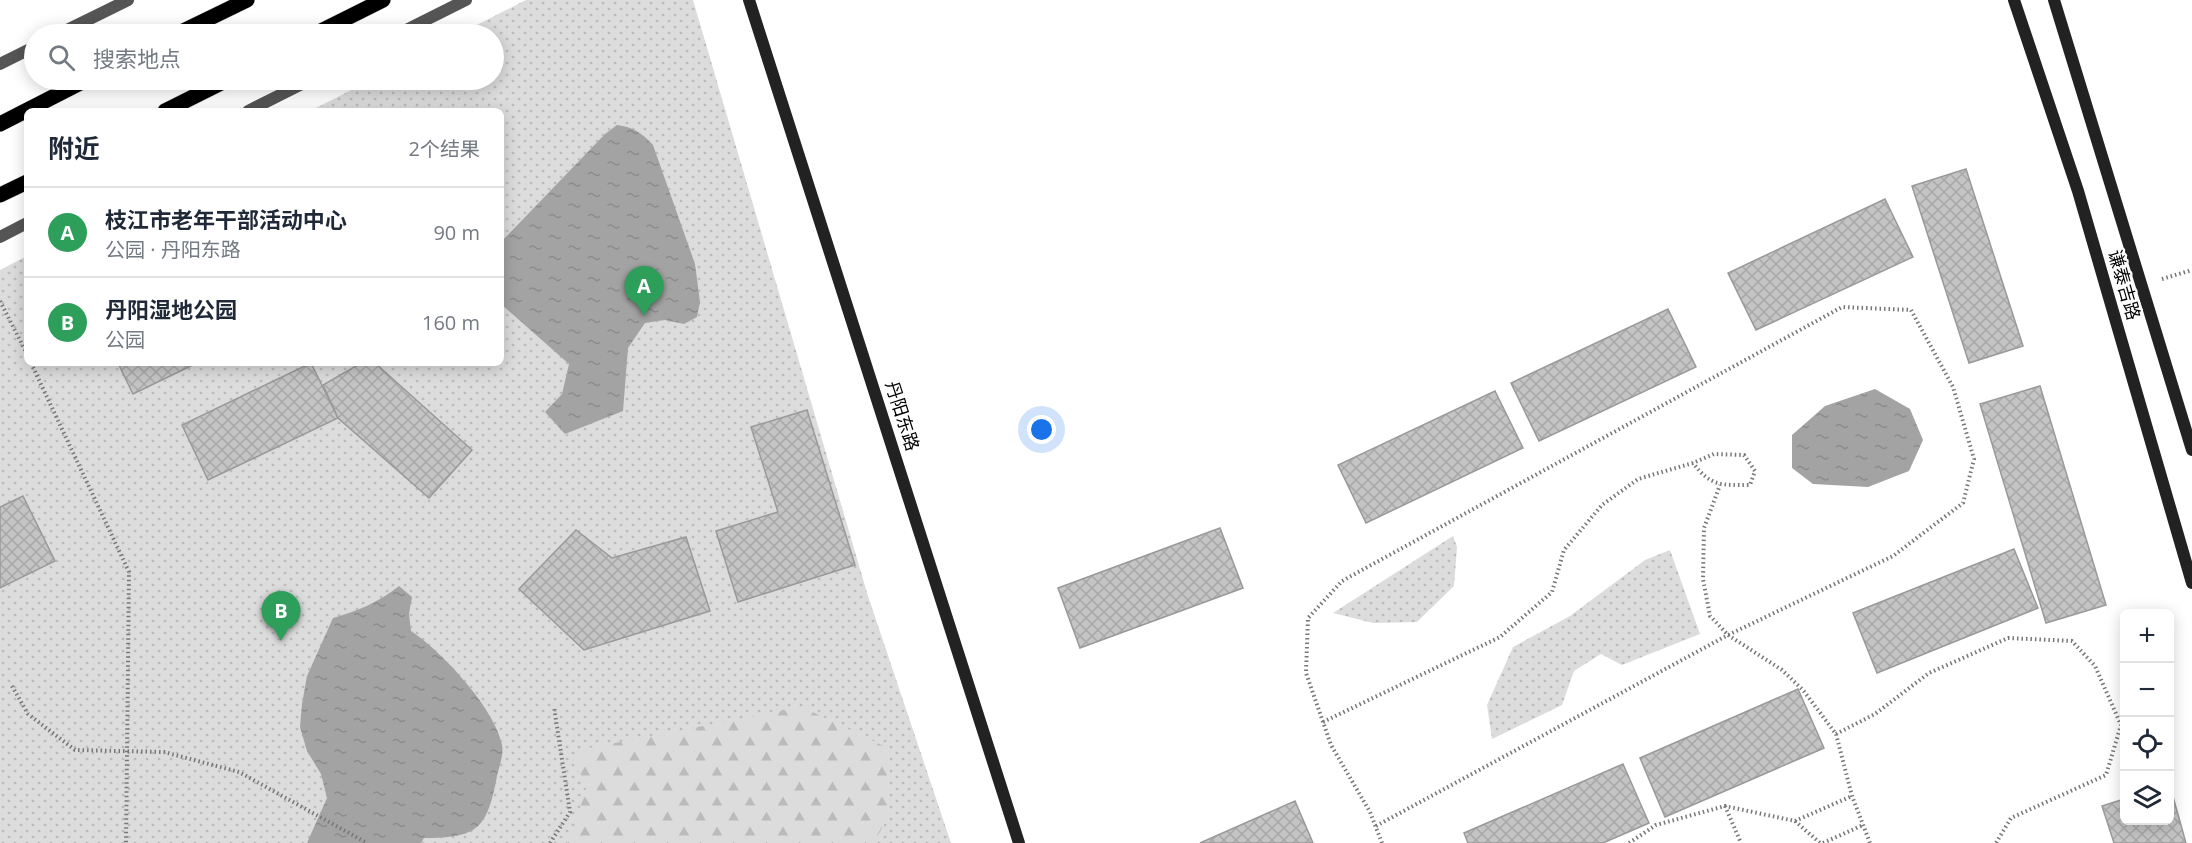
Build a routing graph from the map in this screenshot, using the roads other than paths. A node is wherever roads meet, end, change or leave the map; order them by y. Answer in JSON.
{"nodes":[{"id":1,"x":128,"y":0,"type":"edge"},
{"id":2,"x":247,"y":0,"type":"edge"},
{"id":3,"x":383,"y":0,"type":"edge"},
{"id":4,"x":466,"y":0,"type":"edge"},
{"id":5,"x":749,"y":0,"type":"edge"},
{"id":6,"x":2014,"y":0,"type":"edge"},
{"id":7,"x":2054,"y":0,"type":"edge"},
{"id":8,"x":79,"y":24,"type":"edge"},
{"id":9,"x":198,"y":24,"type":"edge"},
{"id":10,"x":335,"y":24,"type":"edge"},
{"id":11,"x":418,"y":24,"type":"edge"},
{"id":12,"x":24,"y":52,"type":"edge"},
{"id":13,"x":0,"y":64,"type":"edge"},
{"id":14,"x":66,"y":90,"type":"edge"},
{"id":15,"x":207,"y":90,"type":"edge"},
{"id":16,"x":290,"y":90,"type":"edge"},
{"id":17,"x":31,"y":108,"type":"edge"},
{"id":18,"x":171,"y":108,"type":"edge"},
{"id":19,"x":254,"y":108,"type":"edge"},
{"id":20,"x":24,"y":112,"type":"edge"},
{"id":21,"x":0,"y":124,"type":"edge"},
{"id":22,"x":24,"y":183,"type":"edge"},
{"id":23,"x":0,"y":195,"type":"edge"},
{"id":24,"x":24,"y":225,"type":"edge"},
{"id":25,"x":0,"y":237,"type":"edge"},
{"id":26,"x":2192,"y":450,"type":"edge"},
{"id":27,"x":2192,"y":583,"type":"edge"},
{"id":28,"x":1019,"y":843,"type":"edge"}],
"edges":[{"from":1,"to":8,"type":"lane"},
{"from":2,"to":9,"type":"main road"},
{"from":3,"to":10,"type":"main road"},
{"from":4,"to":11,"type":"lane"},
{"from":5,"to":28,"type":"street","name":"丹阳东路"},
{"from":6,"to":27,"type":"street","name":"谦泰吉路"},
{"from":7,"to":26,"type":"street","name":"谦泰吉路"},
{"from":12,"to":13,"type":"lane"},
{"from":14,"to":17,"type":"main road"},
{"from":15,"to":18,"type":"main road"},
{"from":16,"to":19,"type":"lane"},
{"from":20,"to":21,"type":"main road"},
{"from":22,"to":23,"type":"main road"},
{"from":24,"to":25,"type":"lane"}]}
